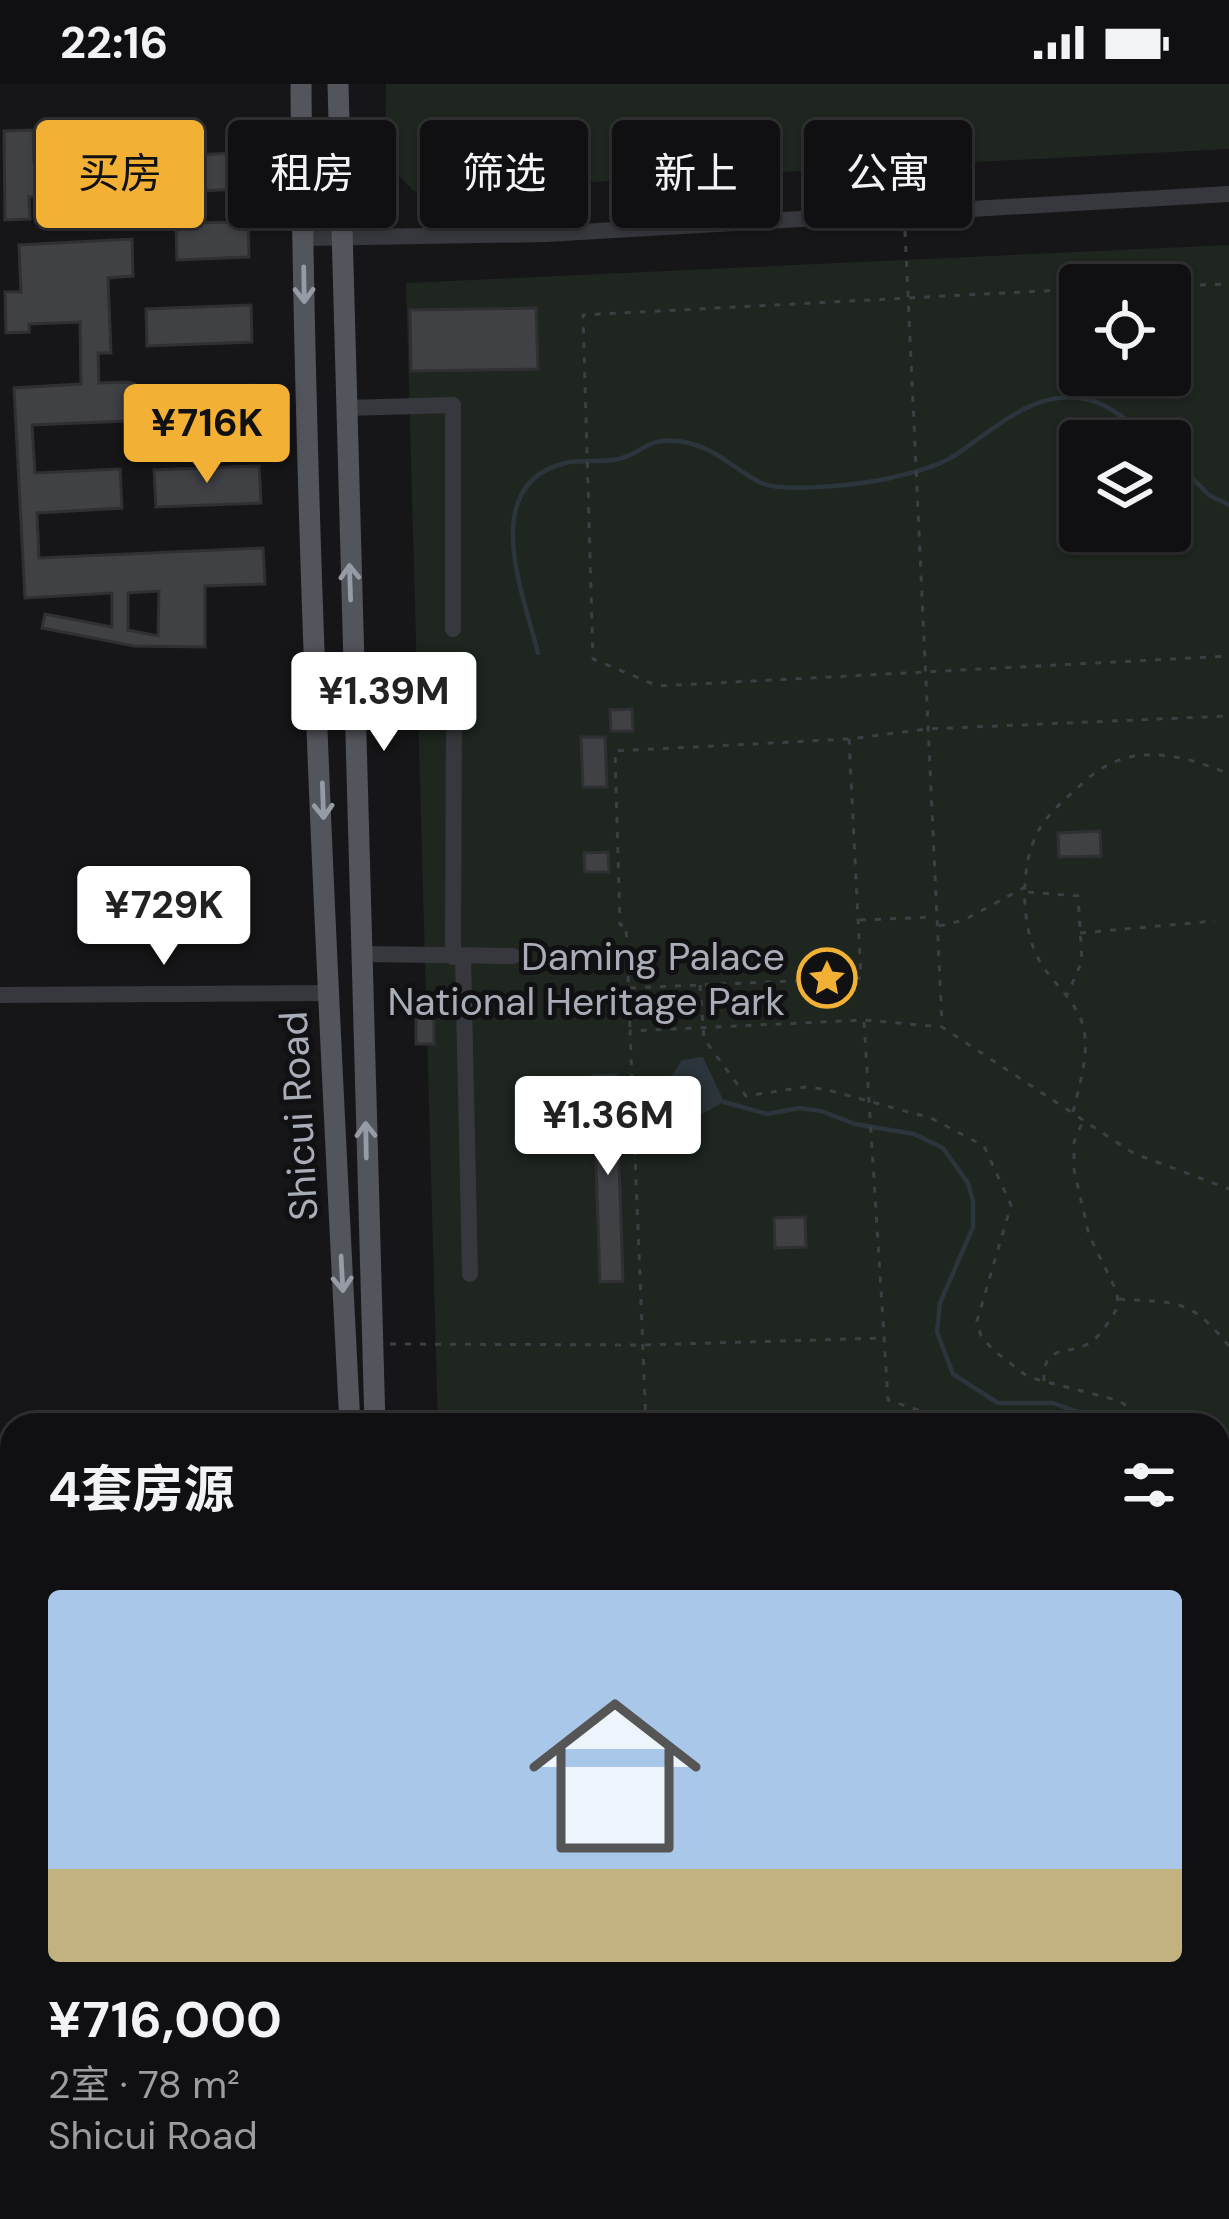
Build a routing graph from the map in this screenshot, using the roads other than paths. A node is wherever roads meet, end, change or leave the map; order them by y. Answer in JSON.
{"nodes":[{"id":1,"x":301,"y":84,"type":"edge"},
{"id":2,"x":338,"y":84,"type":"edge"},
{"id":3,"x":1229,"y":194,"type":"edge"},
{"id":4,"x":304,"y":238,"type":"junction"},
{"id":5,"x":340,"y":239,"type":"junction"},
{"id":6,"x":345,"y":408,"type":"junction"},
{"id":7,"x":453,"y":629,"type":"dead end"},
{"id":8,"x":454,"y":720,"type":"dead end"},
{"id":9,"x":362,"y":954,"type":"junction"},
{"id":10,"x":513,"y":956,"type":"dead end"},
{"id":11,"x":458,"y":957,"type":"junction"},
{"id":12,"x":328,"y":993,"type":"junction"},
{"id":13,"x":0,"y":995,"type":"edge"},
{"id":14,"x":470,"y":1274,"type":"dead end"},
{"id":15,"x":349,"y":1413,"type":"edge"},
{"id":16,"x":374,"y":1413,"type":"edge"}],
"edges":[{"from":1,"to":4,"type":"main road","name":"Shicui Road"},
{"from":2,"to":5,"type":"main road","name":"Shicui Road"},
{"from":3,"to":5,"type":"street"},
{"from":4,"to":5,"type":"street"},
{"from":4,"to":12,"type":"main road","name":"Shicui Road","one_way":true},
{"from":5,"to":6,"type":"main road","name":"Shicui Road"},
{"from":6,"to":7,"type":"street"},
{"from":9,"to":6,"type":"main road","name":"Shicui Road","one_way":true},
{"from":8,"to":11,"type":"street"},
{"from":9,"to":11,"type":"street"},
{"from":16,"to":9,"type":"main road","name":"Shicui Road","one_way":true},
{"from":10,"to":11,"type":"street"},
{"from":11,"to":14,"type":"street"},
{"from":12,"to":13,"type":"street"},
{"from":12,"to":15,"type":"main road","name":"Shicui Road","one_way":true}]}
